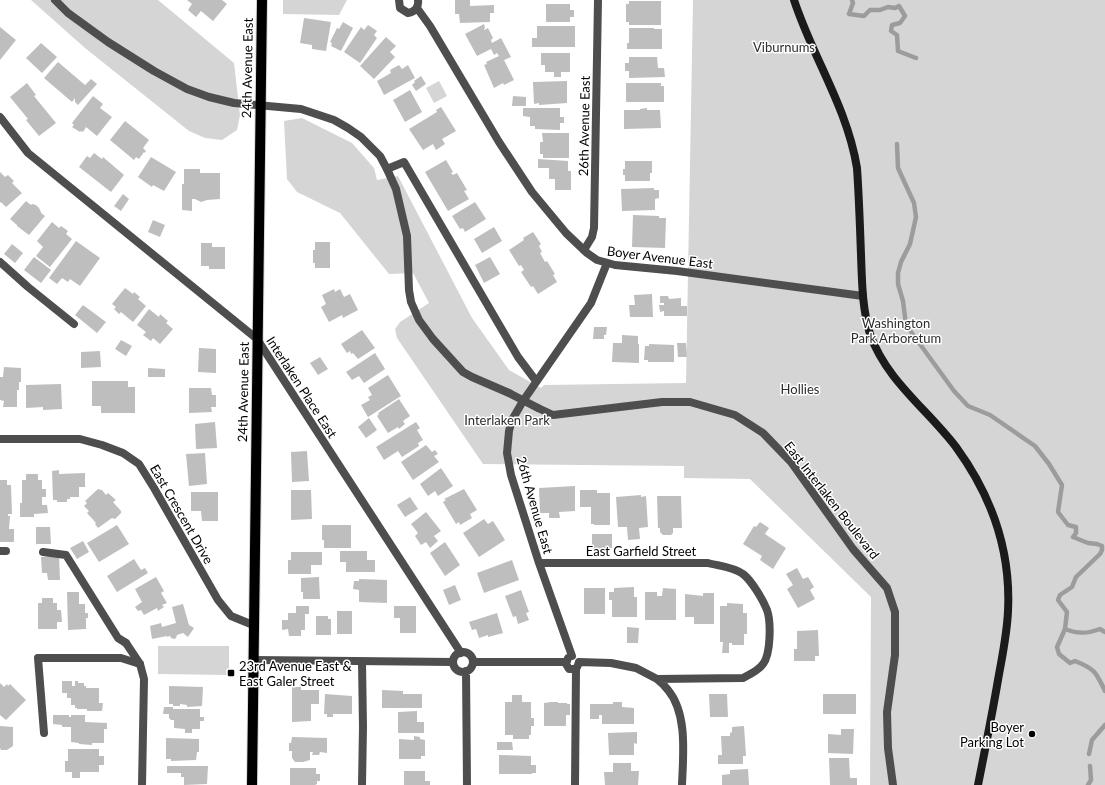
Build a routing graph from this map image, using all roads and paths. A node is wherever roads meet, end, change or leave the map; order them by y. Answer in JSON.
{"nodes":[{"id":1,"x":55,"y":0,"type":"edge"},
{"id":2,"x":262,"y":0,"type":"edge"},
{"id":3,"x":399,"y":0,"type":"edge"},
{"id":4,"x":598,"y":0,"type":"edge"},
{"id":5,"x":794,"y":0,"type":"edge"},
{"id":6,"x":417,"y":4,"type":"edge"},
{"id":7,"x":260,"y":105,"type":"junction"},
{"id":8,"x":0,"y":117,"type":"edge"},
{"id":9,"x":387,"y":169,"type":"junction"},
{"id":10,"x":584,"y":250,"type":"junction"},
{"id":11,"x":0,"y":262,"type":"edge"},
{"id":12,"x":607,"y":263,"type":"junction"},
{"id":13,"x":863,"y":296,"type":"junction"},
{"id":14,"x":74,"y":324,"type":"dead end"},
{"id":15,"x":257,"y":339,"type":"junction"},
{"id":16,"x":536,"y":381,"type":"junction"},
{"id":17,"x":0,"y":439,"type":"edge"},
{"id":18,"x":43,"y":552,"type":"dead end"},
{"id":19,"x":539,"y":563,"type":"junction"},
{"id":20,"x":253,"y":625,"type":"junction"},
{"id":21,"x":462,"y":653,"type":"junction"},
{"id":22,"x":569,"y":659,"type":"junction"},
{"id":23,"x":253,"y":660,"type":"junction"},
{"id":24,"x":362,"y":662,"type":"junction"},
{"id":25,"x":454,"y":662,"type":"junction"},
{"id":26,"x":473,"y":662,"type":"junction"},
{"id":27,"x":140,"y":664,"type":"junction"},
{"id":28,"x":577,"y":666,"type":"junction"},
{"id":29,"x":466,"y":671,"type":"junction"},
{"id":30,"x":657,"y":679,"type":"junction"},
{"id":31,"x":44,"y":733,"type":"dead end"},
{"id":32,"x":143,"y":785,"type":"edge"},
{"id":33,"x":252,"y":785,"type":"edge"},
{"id":34,"x":362,"y":785,"type":"edge"},
{"id":35,"x":467,"y":785,"type":"edge"},
{"id":36,"x":575,"y":785,"type":"edge"},
{"id":37,"x":682,"y":785,"type":"edge"},
{"id":38,"x":893,"y":785,"type":"edge"},
{"id":39,"x":978,"y":785,"type":"edge"}],
"edges":[{"from":1,"to":7,"type":"street","name":"East Interlaken Boulevard"},
{"from":2,"to":7,"type":"main road","name":"24th Avenue East"},
{"from":3,"to":6,"type":"street"},
{"from":4,"to":10,"type":"street","name":"26th Avenue East"},
{"from":5,"to":13,"type":"main road"},
{"from":6,"to":10,"type":"street","name":"Boyer Avenue East"},
{"from":7,"to":9,"type":"street","name":"East Interlaken Boulevard"},
{"from":7,"to":15,"type":"main road","name":"24th Avenue East"},
{"from":8,"to":15,"type":"street","name":"Interlaken Place East"},
{"from":9,"to":16,"type":"street"},
{"from":9,"to":38,"type":"street","name":"East Interlaken Boulevard","bridge":true},
{"from":10,"to":12,"type":"street","name":"Boyer Avenue East"},
{"from":11,"to":14,"type":"street"},
{"from":12,"to":13,"type":"street","name":"Boyer Avenue East"},
{"from":12,"to":16,"type":"street","name":"26th Avenue East"},
{"from":13,"to":39,"type":"main road"},
{"from":15,"to":20,"type":"main road","name":"24th Avenue East"},
{"from":15,"to":21,"type":"street","name":"Interlaken Place East"},
{"from":16,"to":19,"type":"street","name":"26th Avenue East"},
{"from":17,"to":20,"type":"street","name":"East Crescent Drive"},
{"from":18,"to":27,"type":"street"},
{"from":19,"to":22,"type":"street","name":"26th Avenue East"},
{"from":19,"to":30,"type":"street","name":"East Garfield Street"},
{"from":20,"to":23,"type":"main road","name":"24th Avenue East"},
{"from":21,"to":25,"type":"street"},
{"from":21,"to":26,"type":"street"},
{"from":22,"to":26,"type":"street"},
{"from":22,"to":28,"type":"street"},
{"from":22,"to":28,"type":"street"},
{"from":23,"to":24,"type":"street"},
{"from":23,"to":33,"type":"main road","name":"24th Avenue East"},
{"from":24,"to":25,"type":"street"},
{"from":24,"to":34,"type":"street"},
{"from":25,"to":29,"type":"street"},
{"from":26,"to":29,"type":"street"},
{"from":27,"to":31,"type":"street"},
{"from":27,"to":32,"type":"street"},
{"from":28,"to":30,"type":"street"},
{"from":28,"to":36,"type":"street"},
{"from":29,"to":35,"type":"street"},
{"from":30,"to":37,"type":"street"}]}
